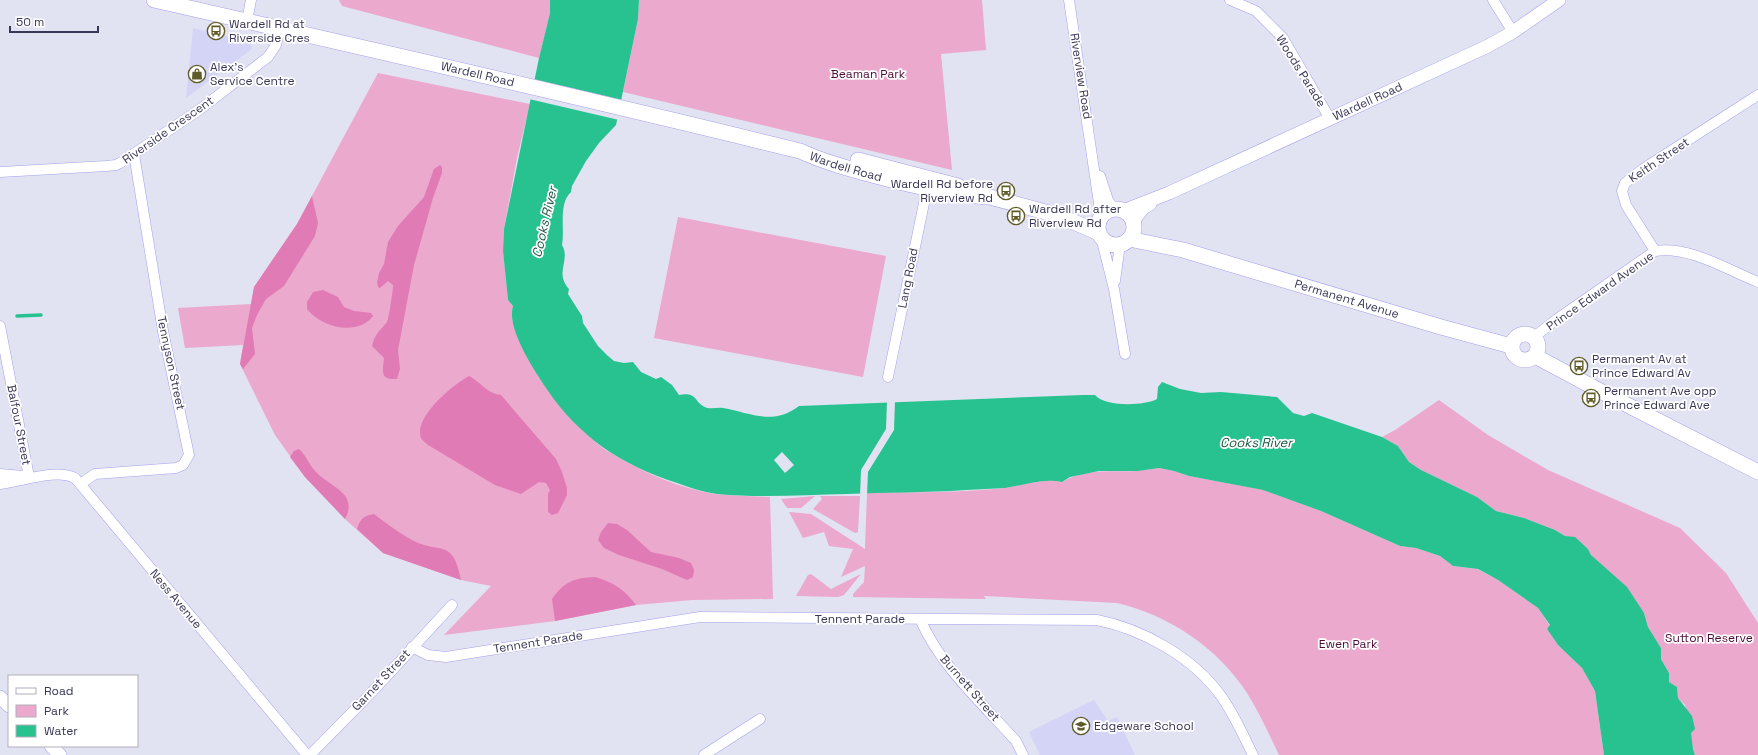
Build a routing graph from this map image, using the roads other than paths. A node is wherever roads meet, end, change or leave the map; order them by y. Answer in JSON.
{"nodes":[{"id":1,"x":154,"y":0,"type":"edge"},
{"id":2,"x":251,"y":0,"type":"edge"},
{"id":3,"x":1069,"y":0,"type":"edge"},
{"id":4,"x":1230,"y":0,"type":"edge"},
{"id":5,"x":1492,"y":0,"type":"edge"},
{"id":6,"x":1559,"y":0,"type":"edge"},
{"id":7,"x":246,"y":21,"type":"junction"},
{"id":8,"x":280,"y":28,"type":"junction"},
{"id":9,"x":1513,"y":32,"type":"junction"},
{"id":10,"x":1758,"y":95,"type":"edge"},
{"id":11,"x":1330,"y":119,"type":"junction"},
{"id":12,"x":1092,"y":151,"type":"junction"},
{"id":13,"x":134,"y":154,"type":"junction"},
{"id":14,"x":0,"y":172,"type":"edge"},
{"id":15,"x":926,"y":188,"type":"junction"},
{"id":16,"x":1125,"y":225,"type":"junction"},
{"id":17,"x":1100,"y":227,"type":"junction"},
{"id":18,"x":1655,"y":251,"type":"junction"},
{"id":19,"x":1758,"y":282,"type":"edge"},
{"id":20,"x":1114,"y":289,"type":"junction"},
{"id":21,"x":0,"y":326,"type":"edge"},
{"id":22,"x":1534,"y":337,"type":"junction"},
{"id":23,"x":1511,"y":346,"type":"junction"},
{"id":24,"x":1125,"y":354,"type":"dead end"},
{"id":25,"x":1535,"y":356,"type":"junction"},
{"id":26,"x":888,"y":377,"type":"dead end"},
{"id":27,"x":1758,"y":472,"type":"edge"},
{"id":28,"x":0,"y":474,"type":"edge"},
{"id":29,"x":29,"y":477,"type":"junction"},
{"id":30,"x":0,"y":484,"type":"edge"},
{"id":31,"x":80,"y":484,"type":"junction"},
{"id":32,"x":452,"y":605,"type":"dead end"},
{"id":33,"x":920,"y":619,"type":"junction"},
{"id":34,"x":412,"y":647,"type":"junction"},
{"id":35,"x":0,"y":697,"type":"edge"},
{"id":36,"x":8,"y":705,"type":"edge"},
{"id":37,"x":760,"y":719,"type":"dead end"},
{"id":38,"x":51,"y":747,"type":"edge"},
{"id":39,"x":60,"y":755,"type":"edge"},
{"id":40,"x":307,"y":755,"type":"edge"},
{"id":41,"x":310,"y":755,"type":"edge"},
{"id":42,"x":704,"y":755,"type":"edge"},
{"id":43,"x":1024,"y":755,"type":"edge"},
{"id":44,"x":1254,"y":755,"type":"edge"}],
"edges":[{"from":1,"to":7,"type":"main road","name":"Wardell Road"},
{"from":2,"to":7,"type":"street"},
{"from":3,"to":12,"type":"street","name":"Riverview Road"},
{"from":4,"to":11,"type":"street","name":"Woods Parade"},
{"from":5,"to":9,"type":"street"},
{"from":6,"to":9,"type":"street","name":"Wardell Road"},
{"from":7,"to":8,"type":"main road","name":"Wardell Road"},
{"from":8,"to":13,"type":"street","name":"Riverside Crescent"},
{"from":8,"to":15,"type":"main road","name":"Wardell Road"},
{"from":9,"to":11,"type":"street","name":"Wardell Road"},
{"from":10,"to":18,"type":"street","name":"Keith Street"},
{"from":11,"to":16,"type":"street","name":"Wardell Road"},
{"from":12,"to":16,"type":"street","name":"Riverview Road"},
{"from":12,"to":17,"type":"street","name":"Riverview Road"},
{"from":13,"to":14,"type":"street","name":"Riverside Crescent"},
{"from":13,"to":31,"type":"street","name":"Tennyson Street"},
{"from":15,"to":17,"type":"main road","name":"Wardell Road"},
{"from":15,"to":26,"type":"street","name":"Lang Road"},
{"from":16,"to":17,"type":"main road"},
{"from":16,"to":17,"type":"main road","name":"Wardell Road"},
{"from":16,"to":20,"type":"street"},
{"from":16,"to":23,"type":"main road","name":"Permanent Avenue"},
{"from":17,"to":20,"type":"street","name":"Riverview Road"},
{"from":18,"to":19,"type":"street","name":"Prince Edward Avenue"},
{"from":18,"to":22,"type":"street","name":"Prince Edward Avenue"},
{"from":20,"to":24,"type":"street"},
{"from":21,"to":29,"type":"street","name":"Balfour Street"},
{"from":22,"to":23,"type":"main road"},
{"from":22,"to":25,"type":"main road"},
{"from":23,"to":25,"type":"main road"},
{"from":25,"to":27,"type":"main road"},
{"from":28,"to":29,"type":"street","name":"Ness Avenue"},
{"from":29,"to":30,"type":"street","name":"Ness Avenue"},
{"from":29,"to":31,"type":"street","name":"Ness Avenue"},
{"from":31,"to":40,"type":"street","name":"Ness Avenue"},
{"from":32,"to":34,"type":"street","name":"Garnet Street"},
{"from":33,"to":34,"type":"street","name":"Tennent Parade"},
{"from":33,"to":43,"type":"street","name":"Burnett Street"},
{"from":33,"to":44,"type":"street","name":"Tennent Parade"},
{"from":34,"to":41,"type":"street","name":"Garnet Street"},
{"from":35,"to":36,"type":"street"},
{"from":37,"to":42,"type":"street"},
{"from":38,"to":39,"type":"street"}]}
